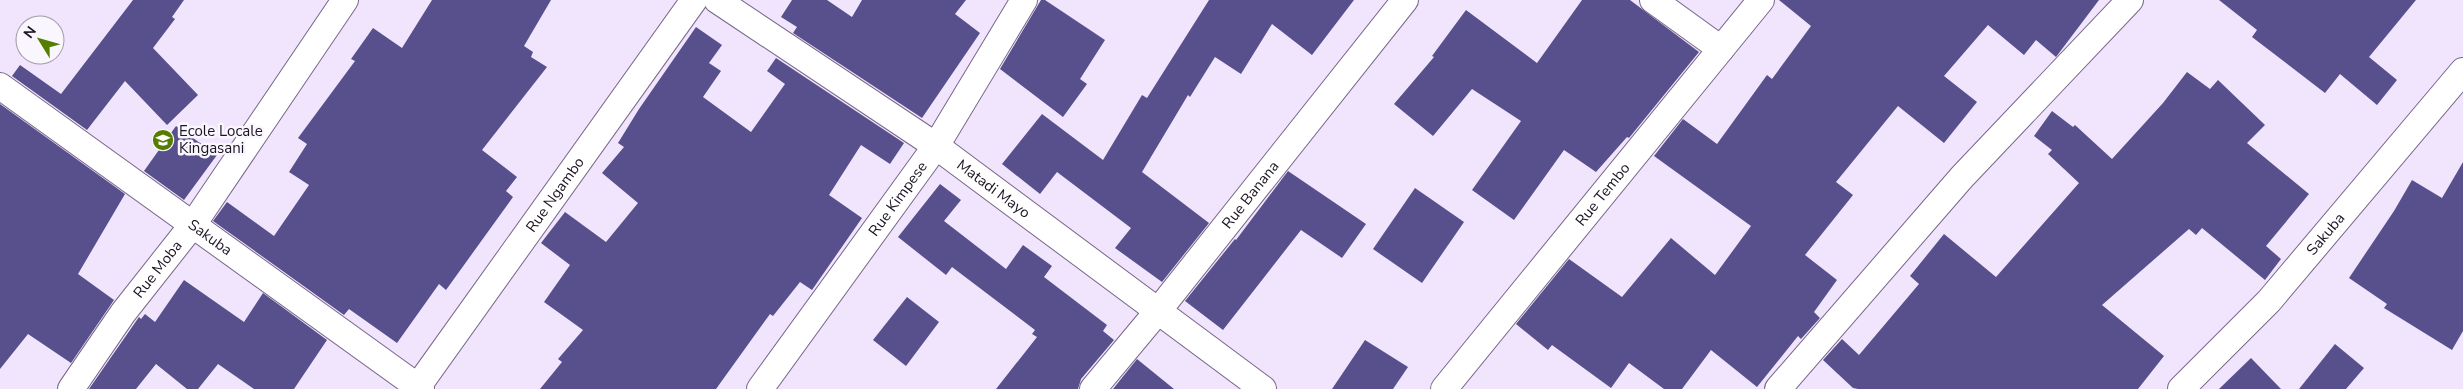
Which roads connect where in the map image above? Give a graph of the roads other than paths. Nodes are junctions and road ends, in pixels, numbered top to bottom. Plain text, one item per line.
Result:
1 (344, 0) edge
2 (694, 0) edge
3 (717, 0) edge
4 (1024, 0) edge
5 (1405, 0) edge
6 (1653, 0) edge
7 (1761, 0) edge
8 (2130, 0) edge
9 (1721, 49) junction
10 (2463, 71) edge
11 (0, 86) edge
12 (936, 146) junction
13 (194, 224) junction
14 (1158, 311) junction
15 (418, 388) edge
16 (71, 389) edge
17 (760, 389) edge
18 (1094, 389) edge
19 (1263, 389) edge
20 (1444, 389) edge
21 (1778, 389) edge
22 (2181, 389) edge

1 - 13 street, Rue Moba
2 - 15 street, Rue Ngambo
3 - 12 street, Matadi Mayo
4 - 12 street, Rue Kimpese
5 - 14 street, Rue Banana
6 - 9 street
7 - 9 street, Rue Tembo
8 - 21 street
9 - 20 street, Rue Tembo
10 - 22 street, Sakuba
11 - 13 street, Sakuba
12 - 14 street, Matadi Mayo
12 - 17 street, Rue Kimpese
13 - 15 street, Sakuba
13 - 16 street, Rue Moba
14 - 18 street, Rue Banana
14 - 19 street, Matadi Mayo

